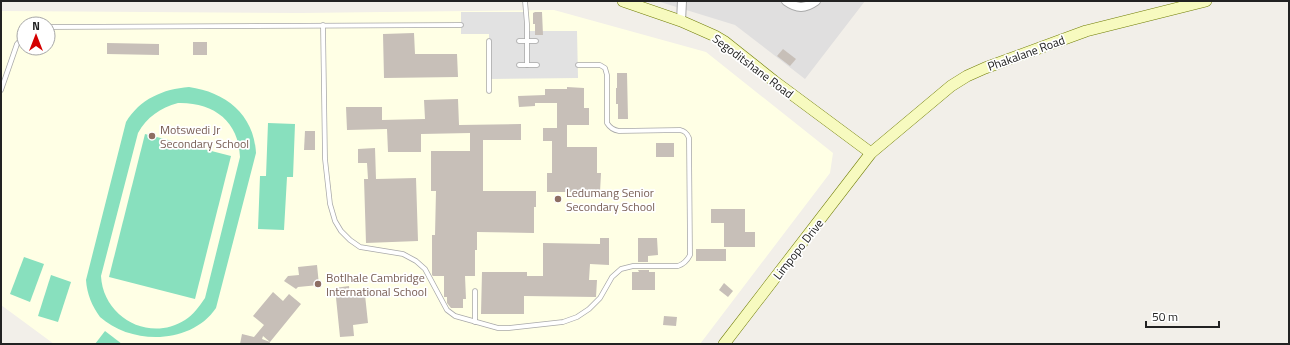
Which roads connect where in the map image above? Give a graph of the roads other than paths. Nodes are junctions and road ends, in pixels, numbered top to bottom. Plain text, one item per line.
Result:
1 (525, 1) edge
2 (623, 1) edge
3 (682, 1) edge
4 (786, 1) edge
5 (816, 1) edge
6 (1206, 1) edge
7 (681, 21) junction
8 (461, 24) dead end
9 (323, 25) junction
10 (56, 27) edge
11 (489, 41) dead end
12 (519, 41) dead end
13 (527, 41) junction
14 (536, 41) dead end
15 (16, 47) edge
16 (519, 65) dead end
17 (527, 65) junction
18 (537, 65) dead end
19 (578, 65) dead end
20 (1, 90) edge
21 (490, 91) dead end
22 (871, 153) junction
23 (475, 291) dead end
24 (474, 322) junction
25 (724, 344) edge

1 - 13 lane
2 - 7 street, Segoditshane Road
3 - 7 street
4 - 5 street
6 - 22 street, Phakalane Road
7 - 22 street, Segoditshane Road
8 - 9 lane
9 - 10 lane
9 - 24 lane
11 - 21 lane
12 - 13 lane
13 - 14 lane
13 - 17 lane
15 - 20 lane
16 - 17 lane
17 - 18 lane
19 - 24 lane
22 - 25 street, Limpopo Drive
23 - 24 lane

